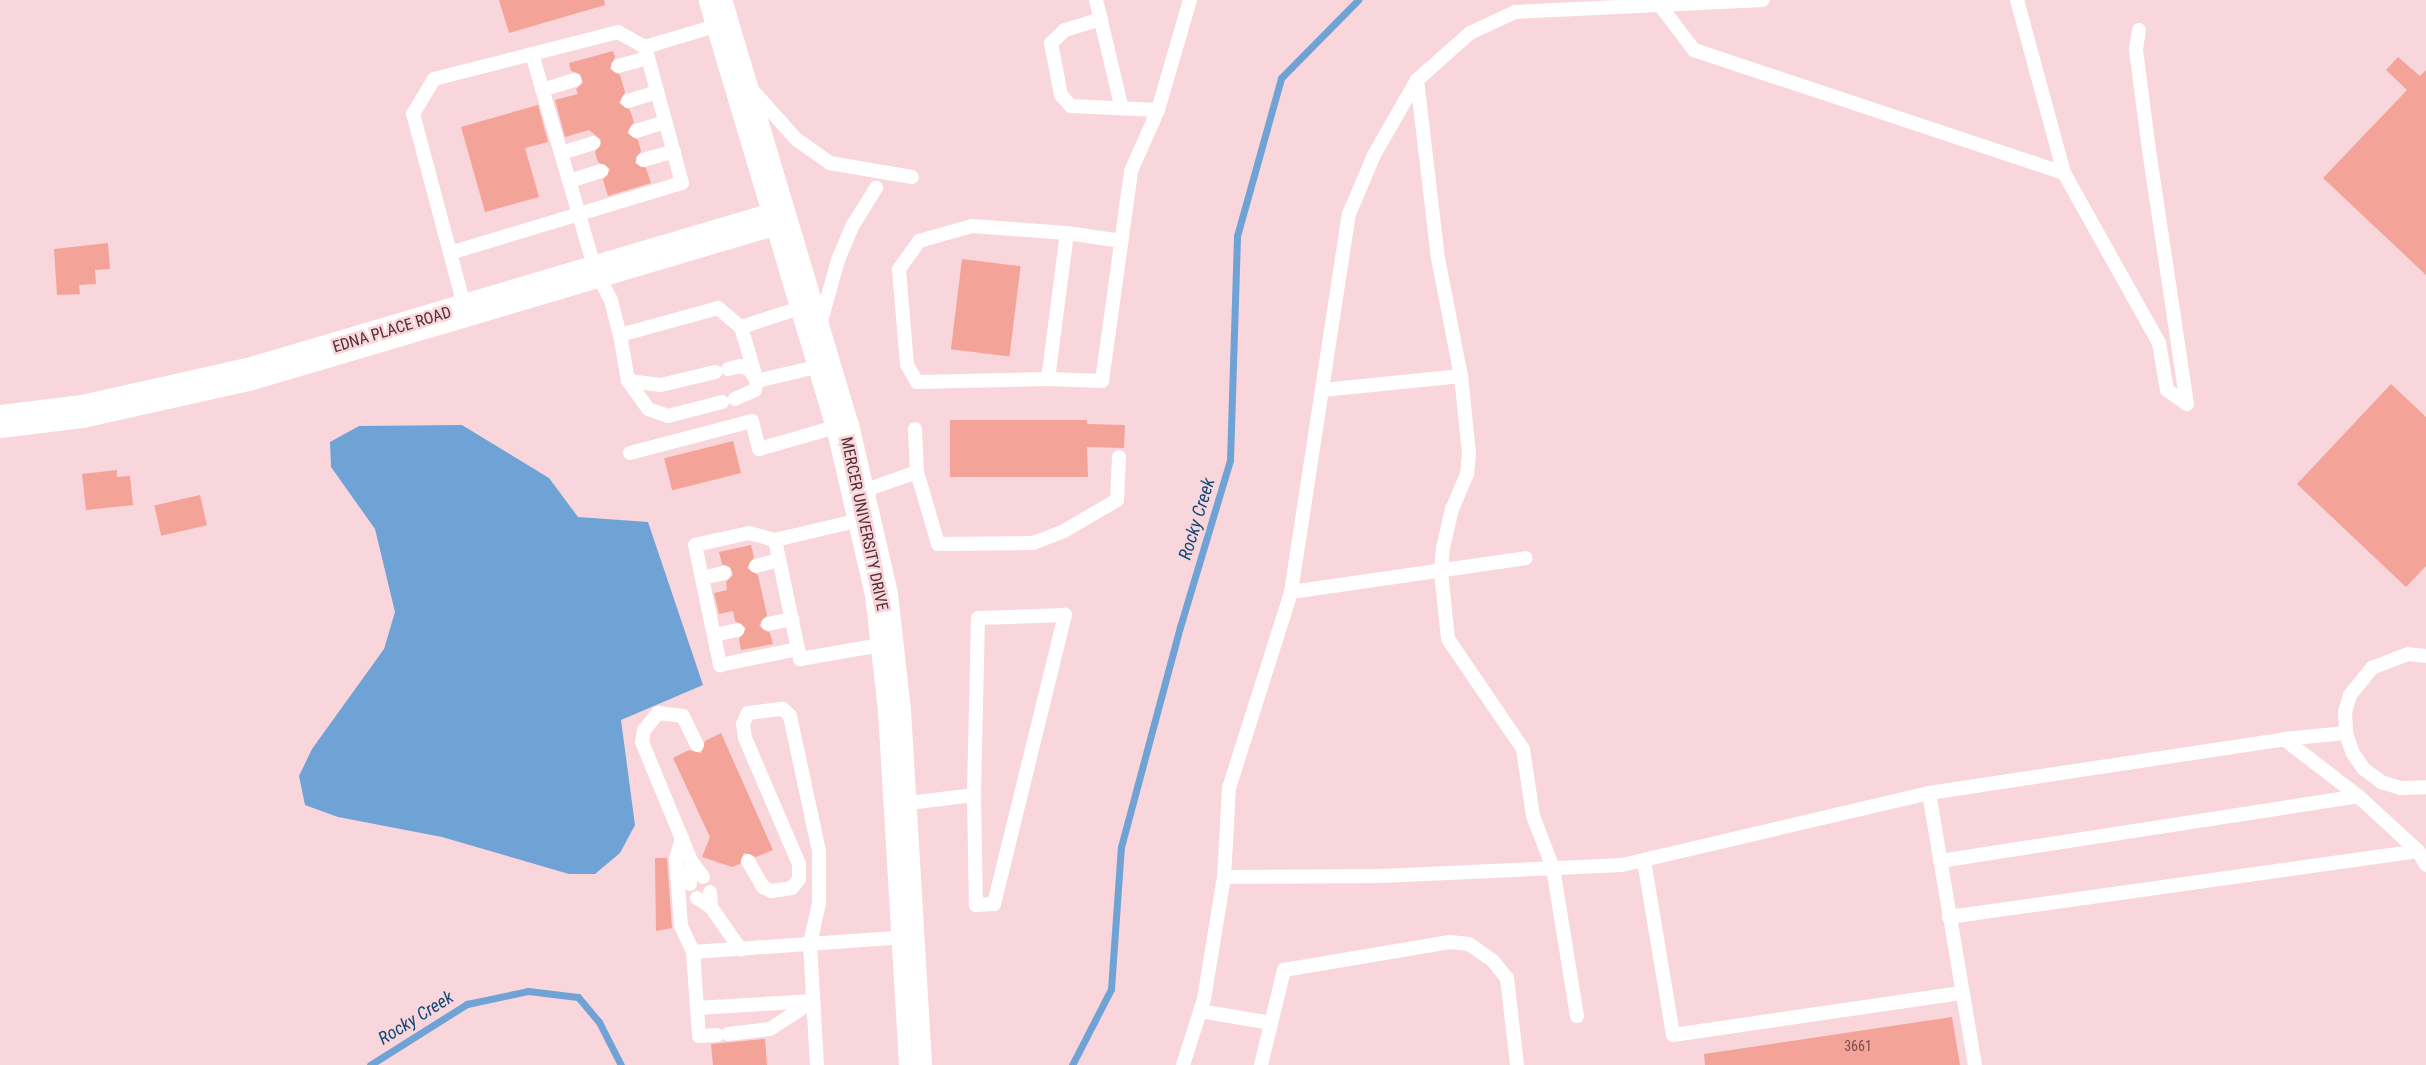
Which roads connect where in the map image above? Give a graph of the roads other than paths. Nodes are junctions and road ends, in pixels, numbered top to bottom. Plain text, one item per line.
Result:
1 (1096, 0) edge
2 (1190, 0) edge
3 (1763, 0) edge
4 (2017, 0) edge
5 (1659, 4) junction
6 (718, 12) edge
7 (1101, 19) junction
8 (2139, 30) dead end
9 (647, 52) junction
10 (532, 54) junction
11 (618, 66) dead end
12 (735, 68) junction
13 (574, 80) dead end
14 (1417, 80) junction
15 (542, 90) junction
16 (657, 92) junction
17 (628, 101) dead end
18 (1121, 105) junction
19 (1158, 110) junction
20 (666, 123) junction
21 (636, 131) dead end
22 (593, 143) dead end
23 (674, 151) junction
24 (561, 153) junction
25 (644, 160) dead end
26 (601, 171) dead end
27 (2064, 173) junction
28 (912, 177) dead end
29 (569, 181) junction
30 (876, 188) dead end
31 (578, 214) junction
32 (779, 217) junction
33 (1067, 233) junction
34 (1121, 241) junction
35 (450, 253) junction
36 (595, 270) junction
37 (806, 306) junction
38 (465, 309) junction
39 (741, 327) junction
40 (620, 335) junction
41 (821, 354) junction
42 (1461, 376) junction
43 (1048, 379) junction
44 (628, 381) junction
45 (757, 381) junction
46 (1323, 390) junction
47 (0, 421) edge
48 (842, 425) junction
49 (915, 429) dead end
50 (630, 453) dead end
51 (1119, 457) dead end
52 (917, 472) junction
53 (863, 506) junction
54 (775, 540) junction
55 (1526, 558) dead end
56 (779, 560) junction
57 (756, 566) dead end
58 (1441, 572) junction
59 (724, 573) dead end
60 (702, 578) junction
61 (1291, 592) junction
62 (792, 619) junction
63 (768, 624) dead end
64 (737, 630) dead end
65 (714, 635) junction
66 (888, 644) junction
67 (798, 649) junction
68 (2426, 656) edge
69 (2346, 733) junction
70 (2284, 739) junction
71 (697, 745) dead end
72 (2426, 787) edge
73 (2401, 788) junction
74 (1929, 793) junction
75 (2426, 794) edge
76 (974, 795) junction
77 (2358, 796) junction
78 (900, 804) junction
79 (682, 838) junction
80 (2418, 851) junction
81 (691, 861) junction
82 (748, 861) dead end
83 (1644, 861) junction
84 (1940, 861) junction
85 (2426, 865) edge
86 (1553, 868) junction
87 (703, 877) dead end
88 (1224, 877) junction
89 (690, 884) dead end
90 (704, 895) dead end
91 (1949, 917) junction
92 (909, 936) junction
93 (810, 944) junction
94 (741, 950) junction
95 (693, 952) junction
96 (1961, 993) junction
97 (813, 1001) junction
98 (697, 1008) junction
99 (1200, 1011) junction
100 (1577, 1016) dead end
101 (1271, 1023) junction
102 (817, 1065) edge
103 (915, 1065) edge
104 (1183, 1065) edge
105 (1261, 1065) edge
106 (1517, 1065) edge
107 (1975, 1065) edge

1 - 7 lane
2 - 19 lane
3 - 5 lane
4 - 27 lane
5 - 14 lane
5 - 27 lane
6 - 9 lane
6 - 12 main road, MERCER UNIVERSITY DRIVE
7 - 18 lane
7 - 18 lane
8 - 27 lane
9 - 10 lane
9 - 11 lane
9 - 16 lane
10 - 15 lane
10 - 35 lane
12 - 28 lane
12 - 32 main road, MERCER UNIVERSITY DRIVE
13 - 15 lane
14 - 42 lane
14 - 46 lane
15 - 24 lane
16 - 17 lane
16 - 20 lane
18 - 19 lane
19 - 34 lane
20 - 21 lane
20 - 23 lane
22 - 24 lane
23 - 25 lane
23 - 31 lane
24 - 29 lane
26 - 29 lane
29 - 31 lane
30 - 41 lane
31 - 35 lane
31 - 36 lane
32 - 36 main road, EDNA PLACE ROAD
32 - 37 main road, MERCER UNIVERSITY DRIVE
33 - 34 lane
33 - 43 lane
33 - 43 lane
34 - 43 lane
35 - 38 lane
36 - 38 main road, EDNA PLACE ROAD
36 - 40 lane
37 - 39 lane
37 - 41 main road, MERCER UNIVERSITY DRIVE
38 - 47 main road, EDNA PLACE ROAD
39 - 40 lane
39 - 45 lane
40 - 44 lane
41 - 45 lane
41 - 48 main road, MERCER UNIVERSITY DRIVE
42 - 46 lane
42 - 58 lane
44 - 45 lane
44 - 45 lane
46 - 61 lane
48 - 50 lane
48 - 53 main road, MERCER UNIVERSITY DRIVE
49 - 52 lane
51 - 52 lane
52 - 53 lane
53 - 54 lane
53 - 66 main road, MERCER UNIVERSITY DRIVE
54 - 56 lane
54 - 60 lane
55 - 58 lane
56 - 57 lane
56 - 62 lane
58 - 61 lane
58 - 86 lane
59 - 60 lane
60 - 65 lane
61 - 88 lane
62 - 63 lane
62 - 67 lane
64 - 65 lane
65 - 67 lane
66 - 67 lane
66 - 78 main road, MERCER UNIVERSITY DRIVE
68 - 69 lane
69 - 70 lane
69 - 73 lane
70 - 74 lane
70 - 77 lane
71 - 79 lane
72 - 73 lane
73 - 75 lane
74 - 83 lane
74 - 84 lane
76 - 76 lane
76 - 78 lane
77 - 80 lane
77 - 84 lane
78 - 92 main road, MERCER UNIVERSITY DRIVE
79 - 81 lane
79 - 95 lane
80 - 85 lane
80 - 91 lane
81 - 87 lane
81 - 89 lane
82 - 93 lane
83 - 86 lane
83 - 96 lane
84 - 91 lane
86 - 88 lane
86 - 100 lane
88 - 99 lane
90 - 94 lane
91 - 96 lane
92 - 93 lane
92 - 103 main road, MERCER UNIVERSITY DRIVE
93 - 94 lane
93 - 97 lane
94 - 95 lane
95 - 98 lane
96 - 107 lane
97 - 98 lane
97 - 98 lane
97 - 102 lane
99 - 101 lane
99 - 104 lane
101 - 105 lane
101 - 106 lane

